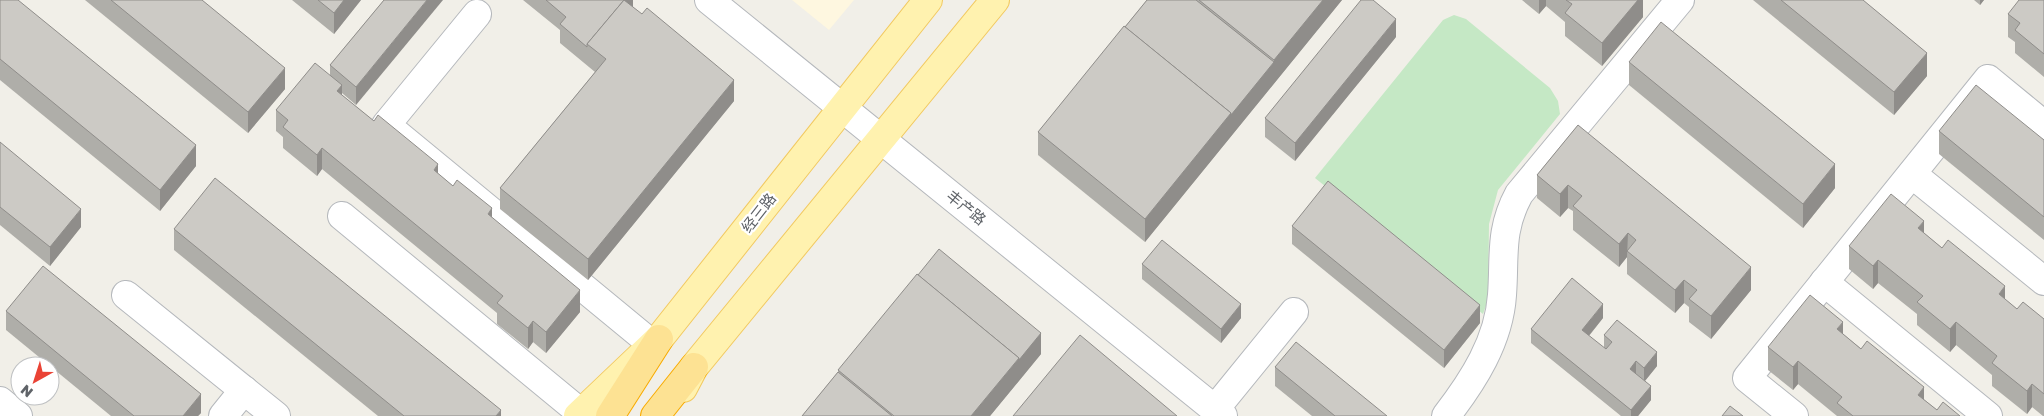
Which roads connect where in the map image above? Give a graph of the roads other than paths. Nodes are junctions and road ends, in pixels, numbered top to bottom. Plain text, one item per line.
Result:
1 (709, 0) edge
2 (928, 0) edge
3 (995, 0) edge
4 (1680, 0) edge
5 (477, 14) dead end
6 (842, 108) junction
7 (2044, 125) edge
8 (881, 139) junction
9 (1912, 174) junction
10 (342, 216) dead end
11 (2044, 281) edge
12 (1824, 282) junction
13 (126, 295) dead end
14 (1294, 312) dead end
15 (656, 342) junction
16 (694, 367) junction
17 (244, 390) junction
18 (0, 401) edge
19 (1219, 413) edge
20 (579, 414) edge
21 (18, 416) edge
22 (223, 416) edge
23 (276, 416) edge
24 (610, 416) edge
25 (655, 416) edge
26 (669, 416) edge
27 (1446, 416) edge
28 (1794, 416) edge
29 (1988, 416) edge

1 - 6 street, 丰产路
2 - 6 main road, 经三路
3 - 8 main road
4 - 27 street
5 - 15 street
6 - 8 street, 丰产路
6 - 15 main road, 经三路
7 - 9 street
8 - 16 main road
8 - 19 street, 丰产路
9 - 11 street
9 - 12 street
10 - 20 street
12 - 28 street
12 - 29 street
13 - 17 street
14 - 19 street
15 - 20 main road, 经三路
15 - 24 highway
16 - 25 highway
16 - 26 main road
17 - 22 street
17 - 23 street
18 - 21 street

